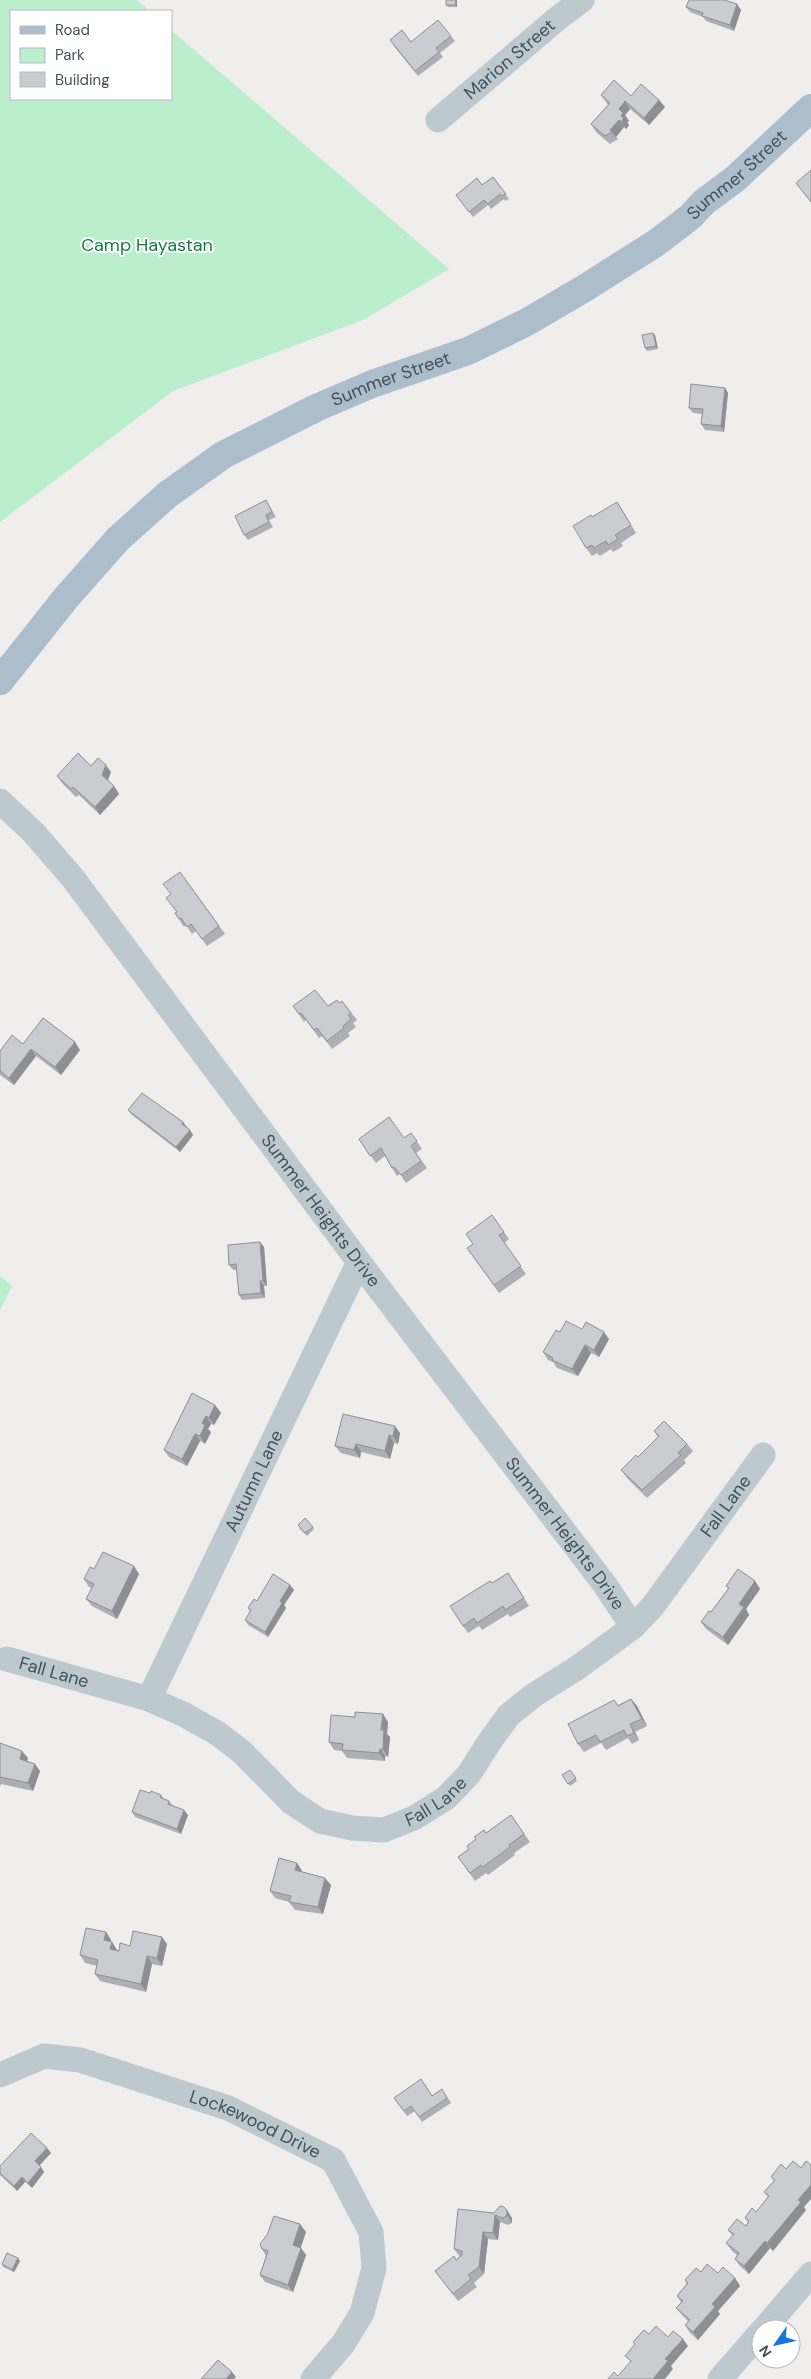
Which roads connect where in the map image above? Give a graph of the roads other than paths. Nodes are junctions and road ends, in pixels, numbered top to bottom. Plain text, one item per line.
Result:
1 (582, 0) edge
2 (811, 108) edge
3 (438, 120) dead end
4 (0, 681) edge
5 (0, 802) edge
6 (359, 1262) junction
7 (763, 1455) dead end
8 (632, 1627) junction
9 (7, 1659) dead end
10 (149, 1699) junction
11 (0, 2075) edge
12 (811, 2274) edge
13 (773, 2319) edge
14 (751, 2343) edge
15 (314, 2379) edge
16 (720, 2379) edge

1 - 3 street, Marion Street
2 - 4 main road, Summer Street
5 - 6 street, Summer Heights Drive
6 - 8 street, Summer Heights Drive
6 - 10 street, Autumn Lane
7 - 8 street, Fall Lane
8 - 10 street, Fall Lane
9 - 10 street, Fall Lane
11 - 15 street, Lockewood Drive
12 - 13 street
14 - 16 street

